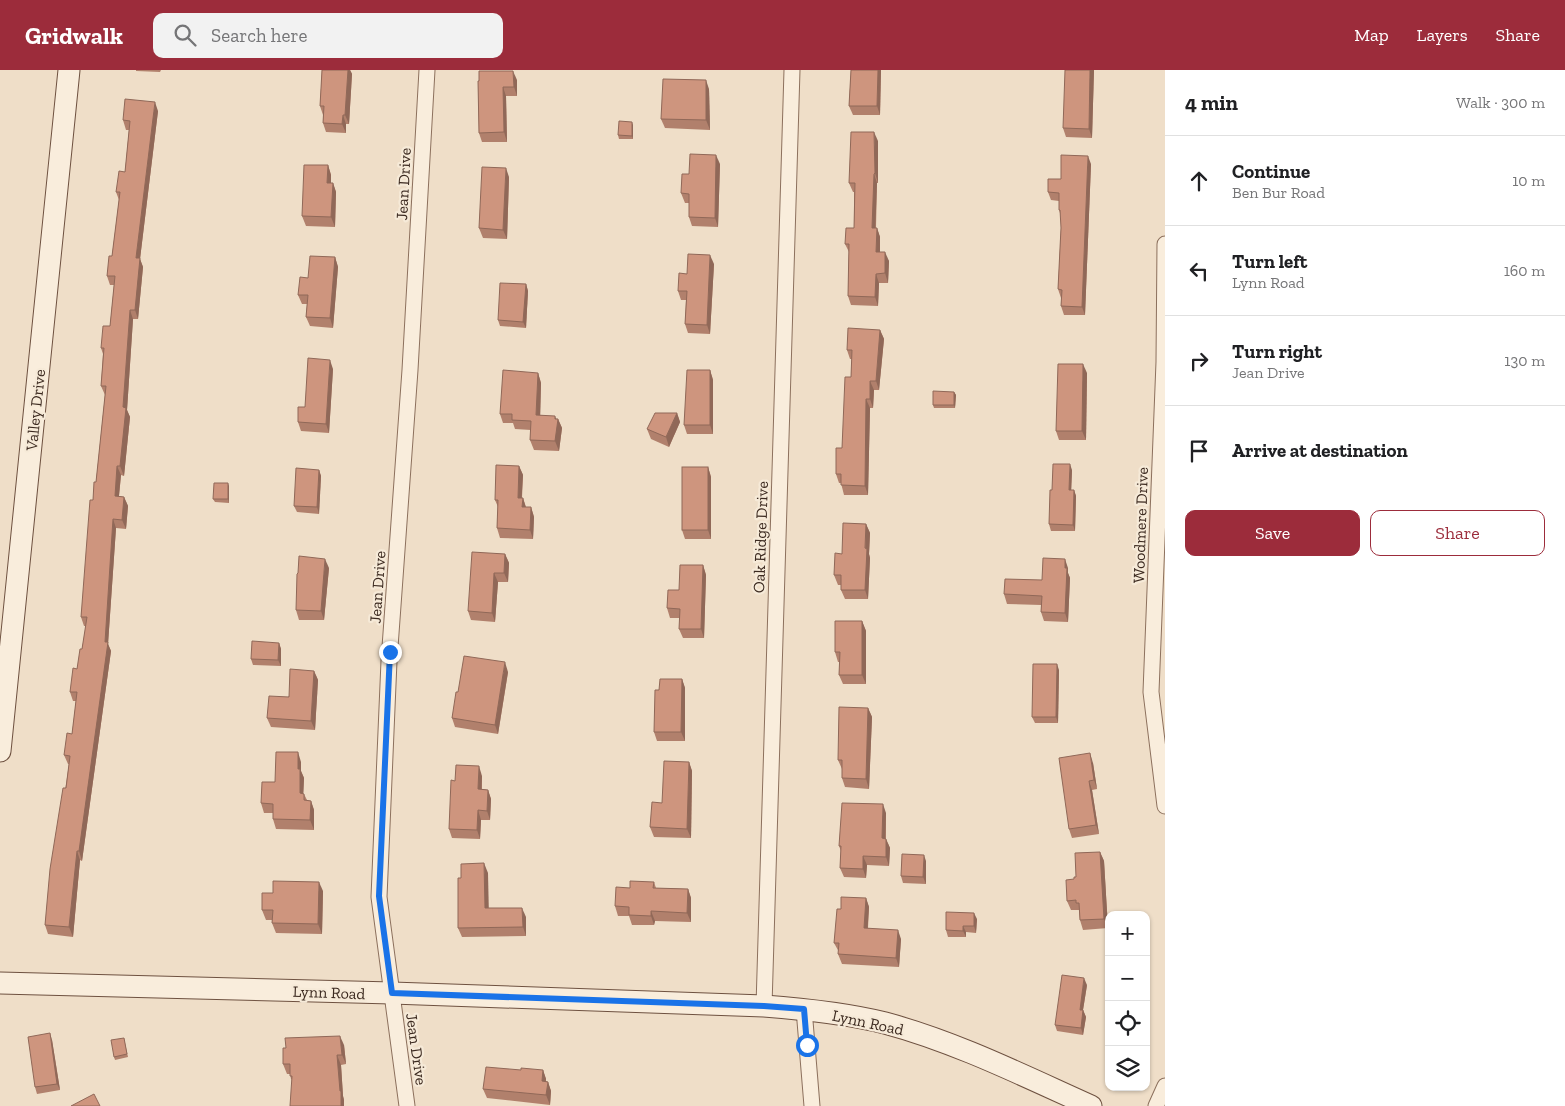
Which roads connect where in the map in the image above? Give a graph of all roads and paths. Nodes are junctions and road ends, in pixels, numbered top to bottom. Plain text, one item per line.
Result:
1 (69, 70) edge
2 (427, 70) edge
3 (792, 70) edge
4 (1165, 244) edge
5 (1164, 362) edge
6 (0, 751) edge
7 (1165, 806) edge
8 (0, 983) edge
9 (392, 993) junction
10 (764, 1006) junction
11 (804, 1009) junction
12 (1165, 1086) edge
13 (407, 1106) edge
14 (812, 1106) edge
15 (1091, 1106) edge
16 (1156, 1106) edge

1 - 6 main road, Valley Drive
2 - 9 street, Jean Drive
3 - 10 street, Oak Ridge Drive
4 - 5 street, Woodmere Drive
5 - 7 street, Woodmere Drive
8 - 9 main road, Lynn Road
9 - 10 main road, Lynn Road
9 - 13 street, Jean Drive
10 - 11 main road, Lynn Road
11 - 14 street
11 - 15 main road, Lynn Road
12 - 16 street

